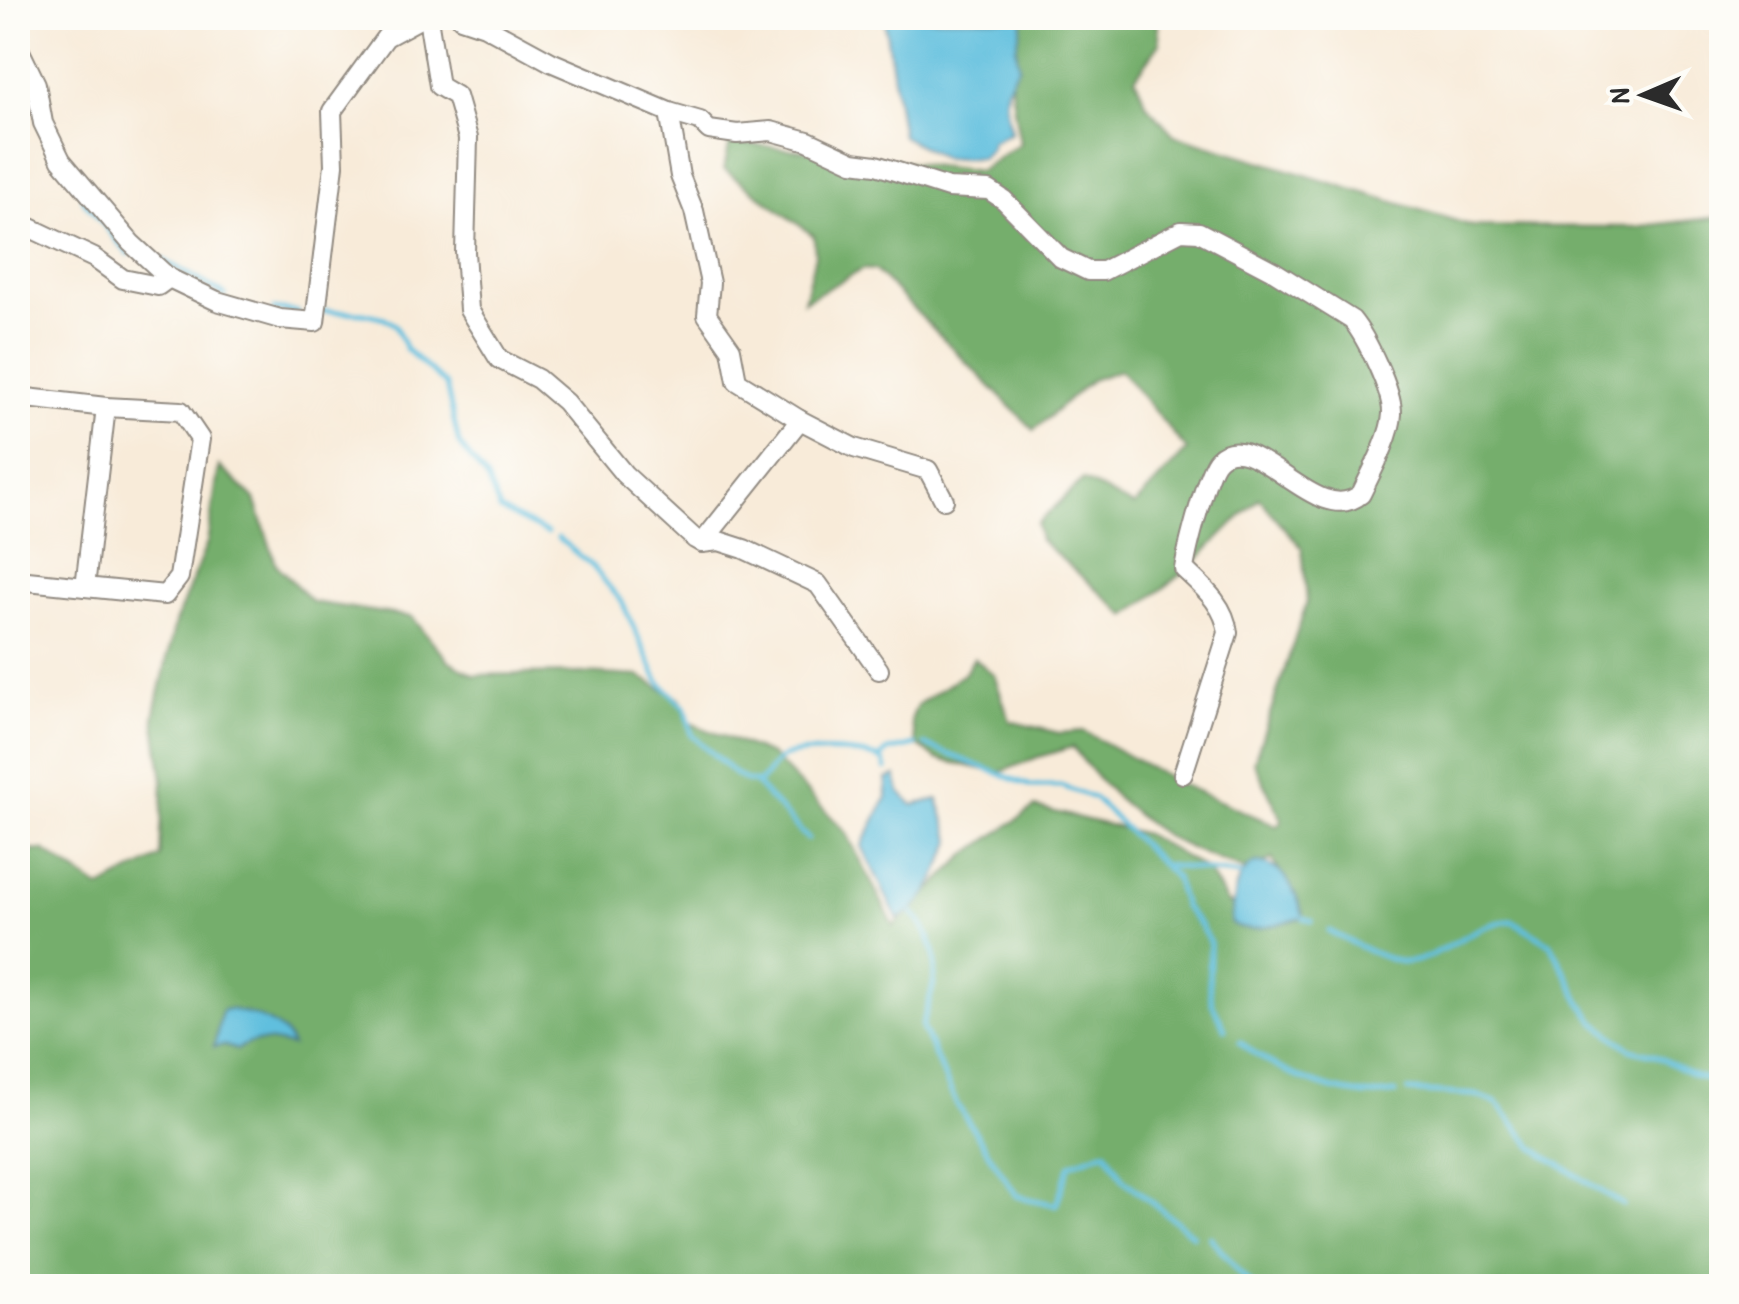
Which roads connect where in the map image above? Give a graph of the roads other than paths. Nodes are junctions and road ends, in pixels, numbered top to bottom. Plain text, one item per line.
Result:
1 (425, 18) edge
2 (460, 18) edge
3 (18, 47) edge
4 (669, 112) junction
5 (18, 222) edge
6 (168, 278) junction
7 (19, 397) edge
8 (106, 407) junction
9 (800, 420) junction
10 (18, 430) edge
11 (944, 500) dead end
12 (702, 542) junction
13 (18, 580) edge
14 (85, 587) junction
15 (880, 670) dead end
16 (1183, 774) dead end

1 - 6 street
1 - 12 street
2 - 4 street
3 - 6 street
4 - 9 street
4 - 16 street
5 - 6 street
7 - 8 street
7 - 10 street
8 - 14 street
8 - 14 street
9 - 11 street
9 - 12 street
12 - 15 street
13 - 14 street

